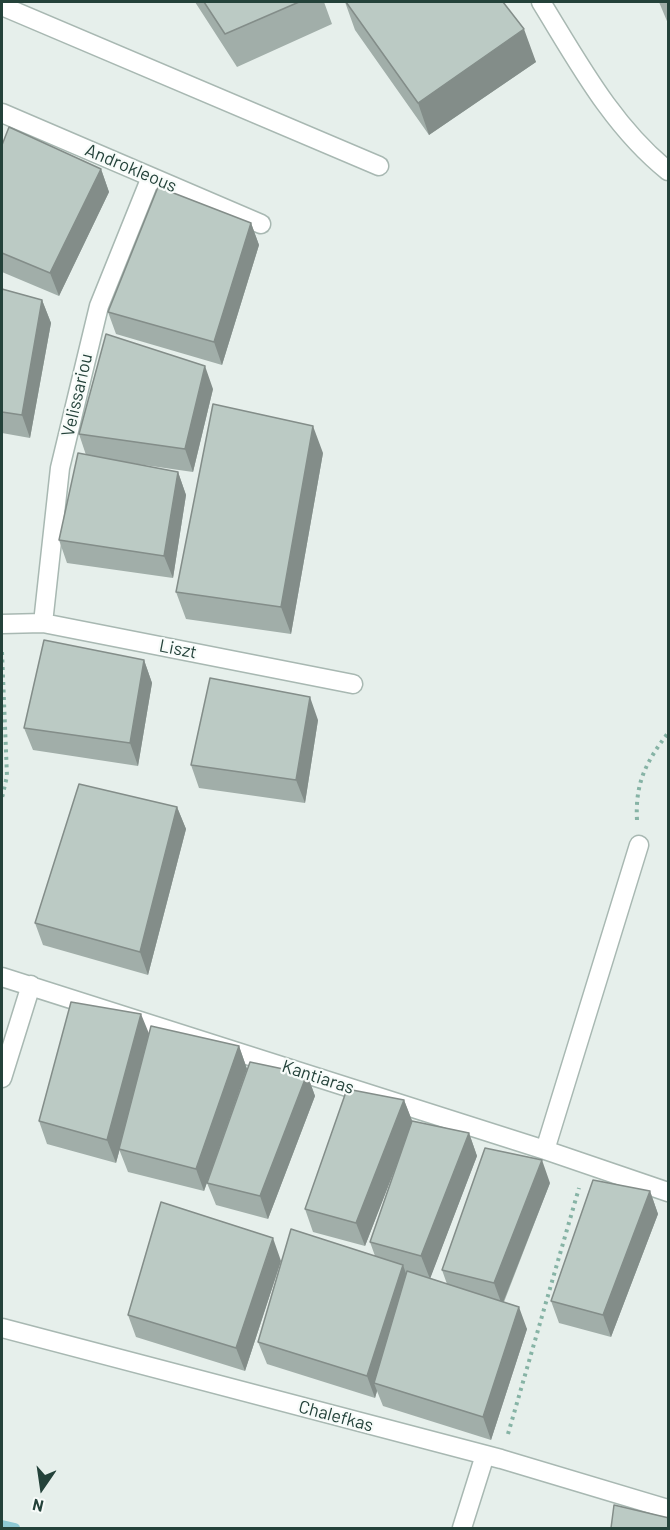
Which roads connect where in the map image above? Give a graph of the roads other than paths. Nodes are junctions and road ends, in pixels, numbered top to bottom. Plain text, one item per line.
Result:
1 (547, 3) edge
2 (2, 6) edge
3 (2, 113) edge
4 (379, 166) dead end
5 (669, 171) edge
6 (152, 177) junction
7 (261, 224) dead end
8 (43, 623) junction
9 (2, 624) edge
10 (353, 684) dead end
11 (639, 845) road end
12 (2, 977) edge
13 (31, 985) junction
14 (2, 1078) edge
15 (545, 1150) junction
16 (669, 1192) edge
17 (2, 1328) edge
18 (493, 1457) junction
19 (669, 1509) edge
20 (462, 1528) edge

1 - 5 street
2 - 4 street
3 - 6 street, Androkleous
6 - 7 street, Androkleous
6 - 8 street, Velissariou
8 - 9 street, Liszt
8 - 10 street, Liszt
11 - 15 street
12 - 13 street, Kantiaras
13 - 14 street
13 - 15 street, Kantiaras
15 - 16 street, Kantiaras
17 - 18 street, Chalefkas
18 - 19 street, Chalefkas
18 - 20 street

